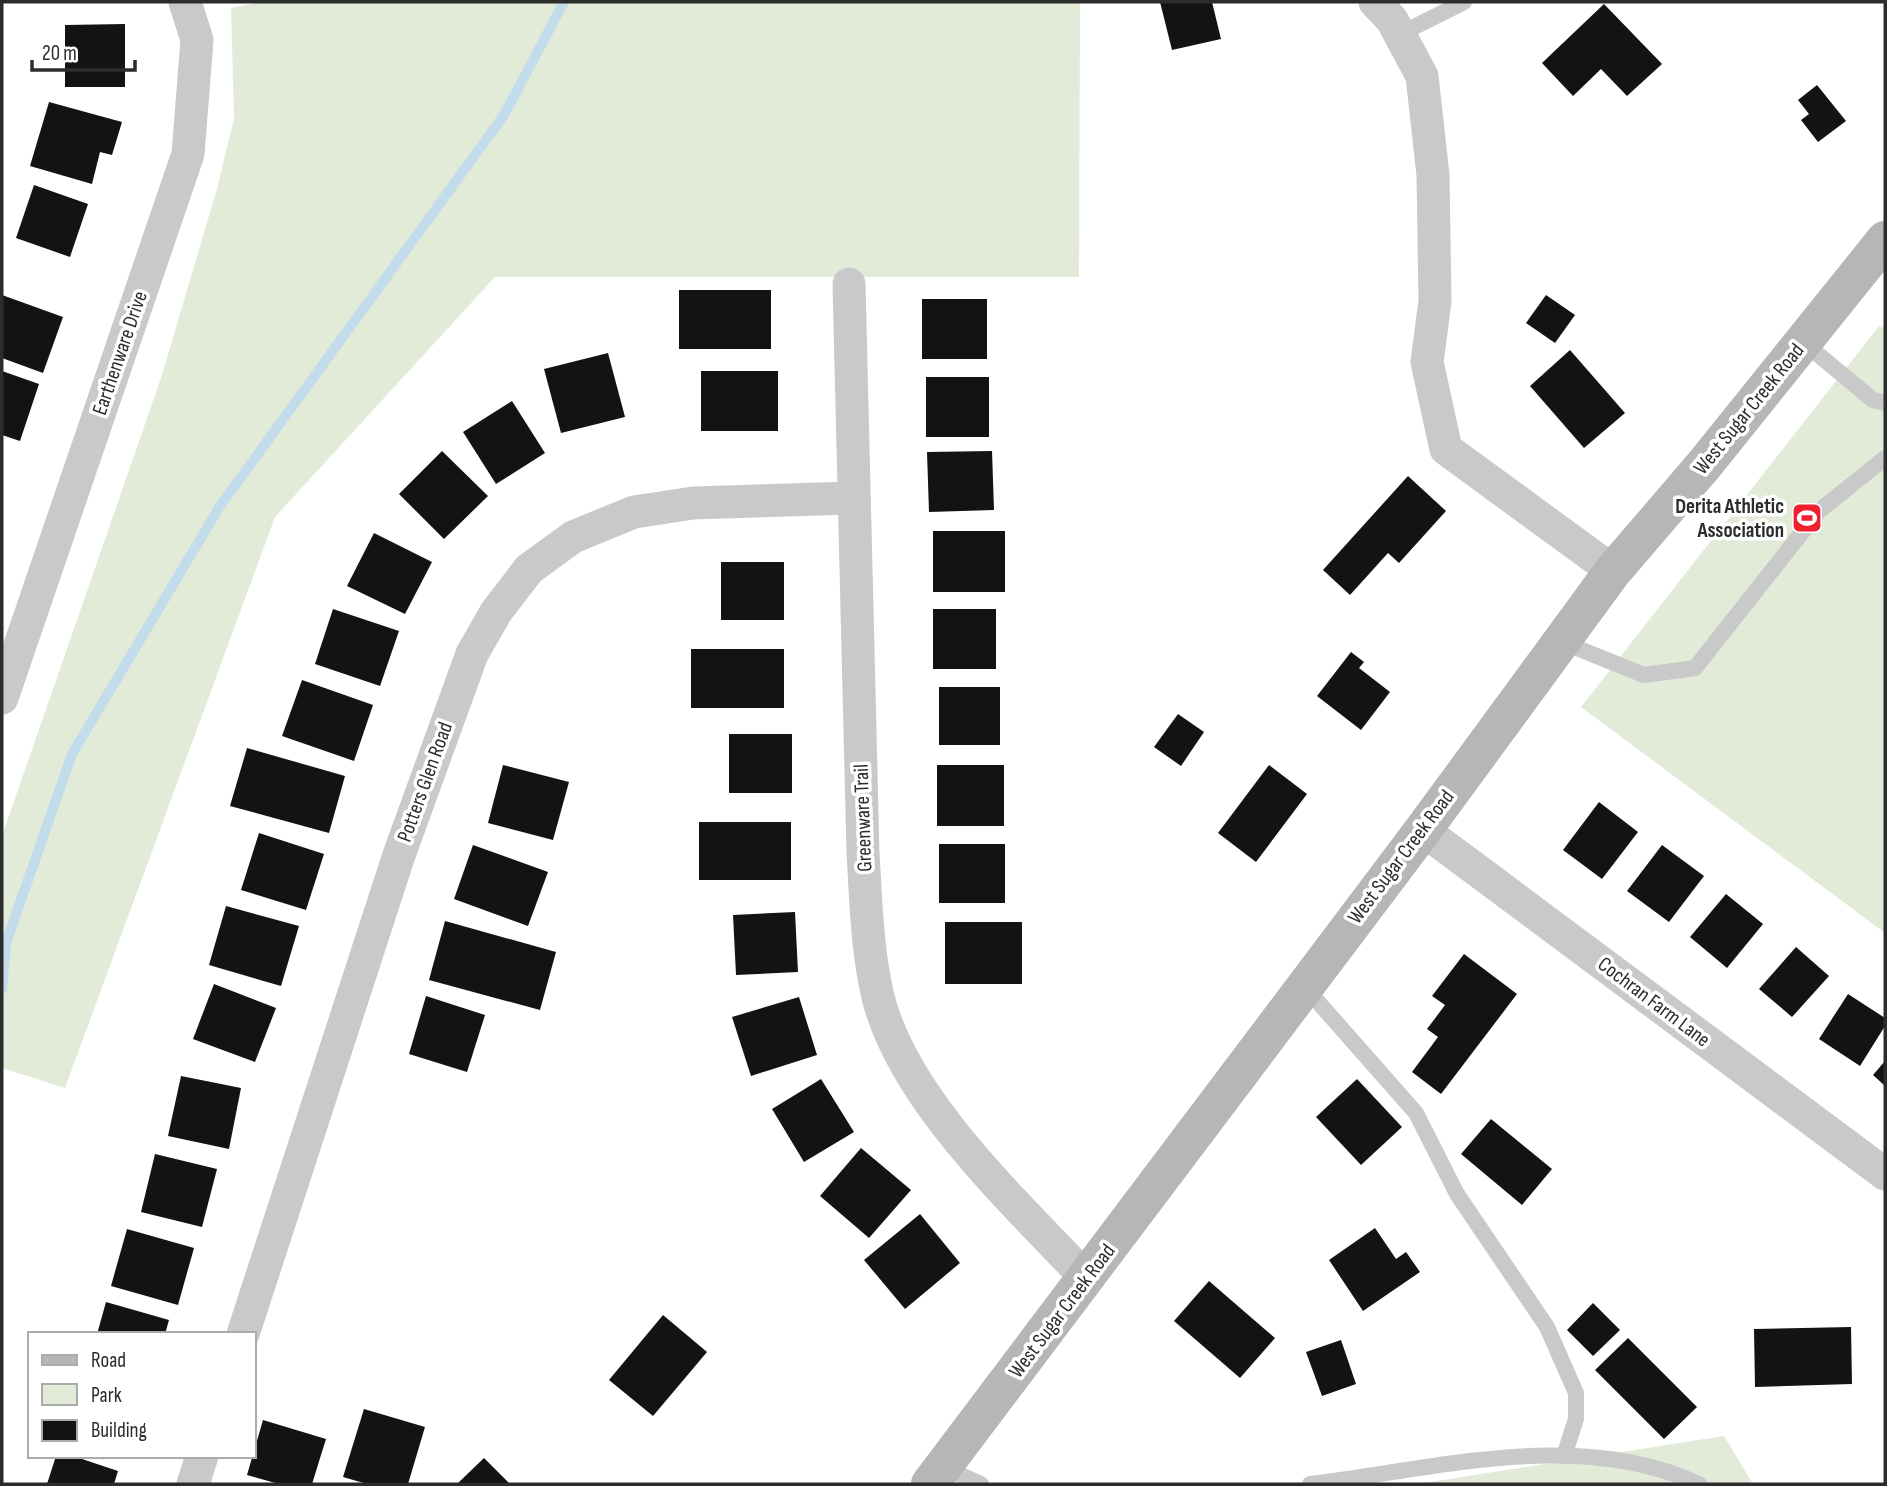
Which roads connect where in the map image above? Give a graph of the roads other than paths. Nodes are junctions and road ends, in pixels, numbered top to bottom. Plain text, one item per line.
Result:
1 (185, 2) edge
2 (1375, 2) edge
3 (1464, 2) edge
4 (1400, 34) junction
5 (1885, 240) edge
6 (849, 284) dead end
7 (1803, 342) junction
8 (1885, 403) edge
9 (1885, 458) edge
10 (855, 498) junction
11 (1613, 571) junction
12 (1562, 641) junction
13 (2, 698) edge
14 (1423, 830) junction
15 (1304, 986) junction
16 (1885, 1174) edge
17 (1087, 1279) junction
18 (244, 1332) edge
19 (1564, 1457) junction
20 (201, 1458) edge
21 (937, 1476) edge
22 (193, 1484) edge
23 (981, 1484) edge
24 (1310, 1484) edge
25 (1699, 1484) edge

1 - 13 street, Earthenware Drive
2 - 4 street
3 - 4 lane
4 - 11 street
5 - 7 main road, West Sugar Creek Road
6 - 10 street, Greenware Trail
7 - 8 lane
7 - 11 main road, West Sugar Creek Road
9 - 12 lane
10 - 17 street, Greenware Trail
10 - 18 street, Potters Glen Road
11 - 12 main road, West Sugar Creek Road
12 - 14 main road, West Sugar Creek Road
14 - 15 main road, West Sugar Creek Road
14 - 16 street, Cochran Farm Lane
15 - 17 main road, West Sugar Creek Road
15 - 19 lane
17 - 21 main road, West Sugar Creek Road
19 - 24 lane
19 - 25 lane
20 - 22 street
21 - 23 lane

